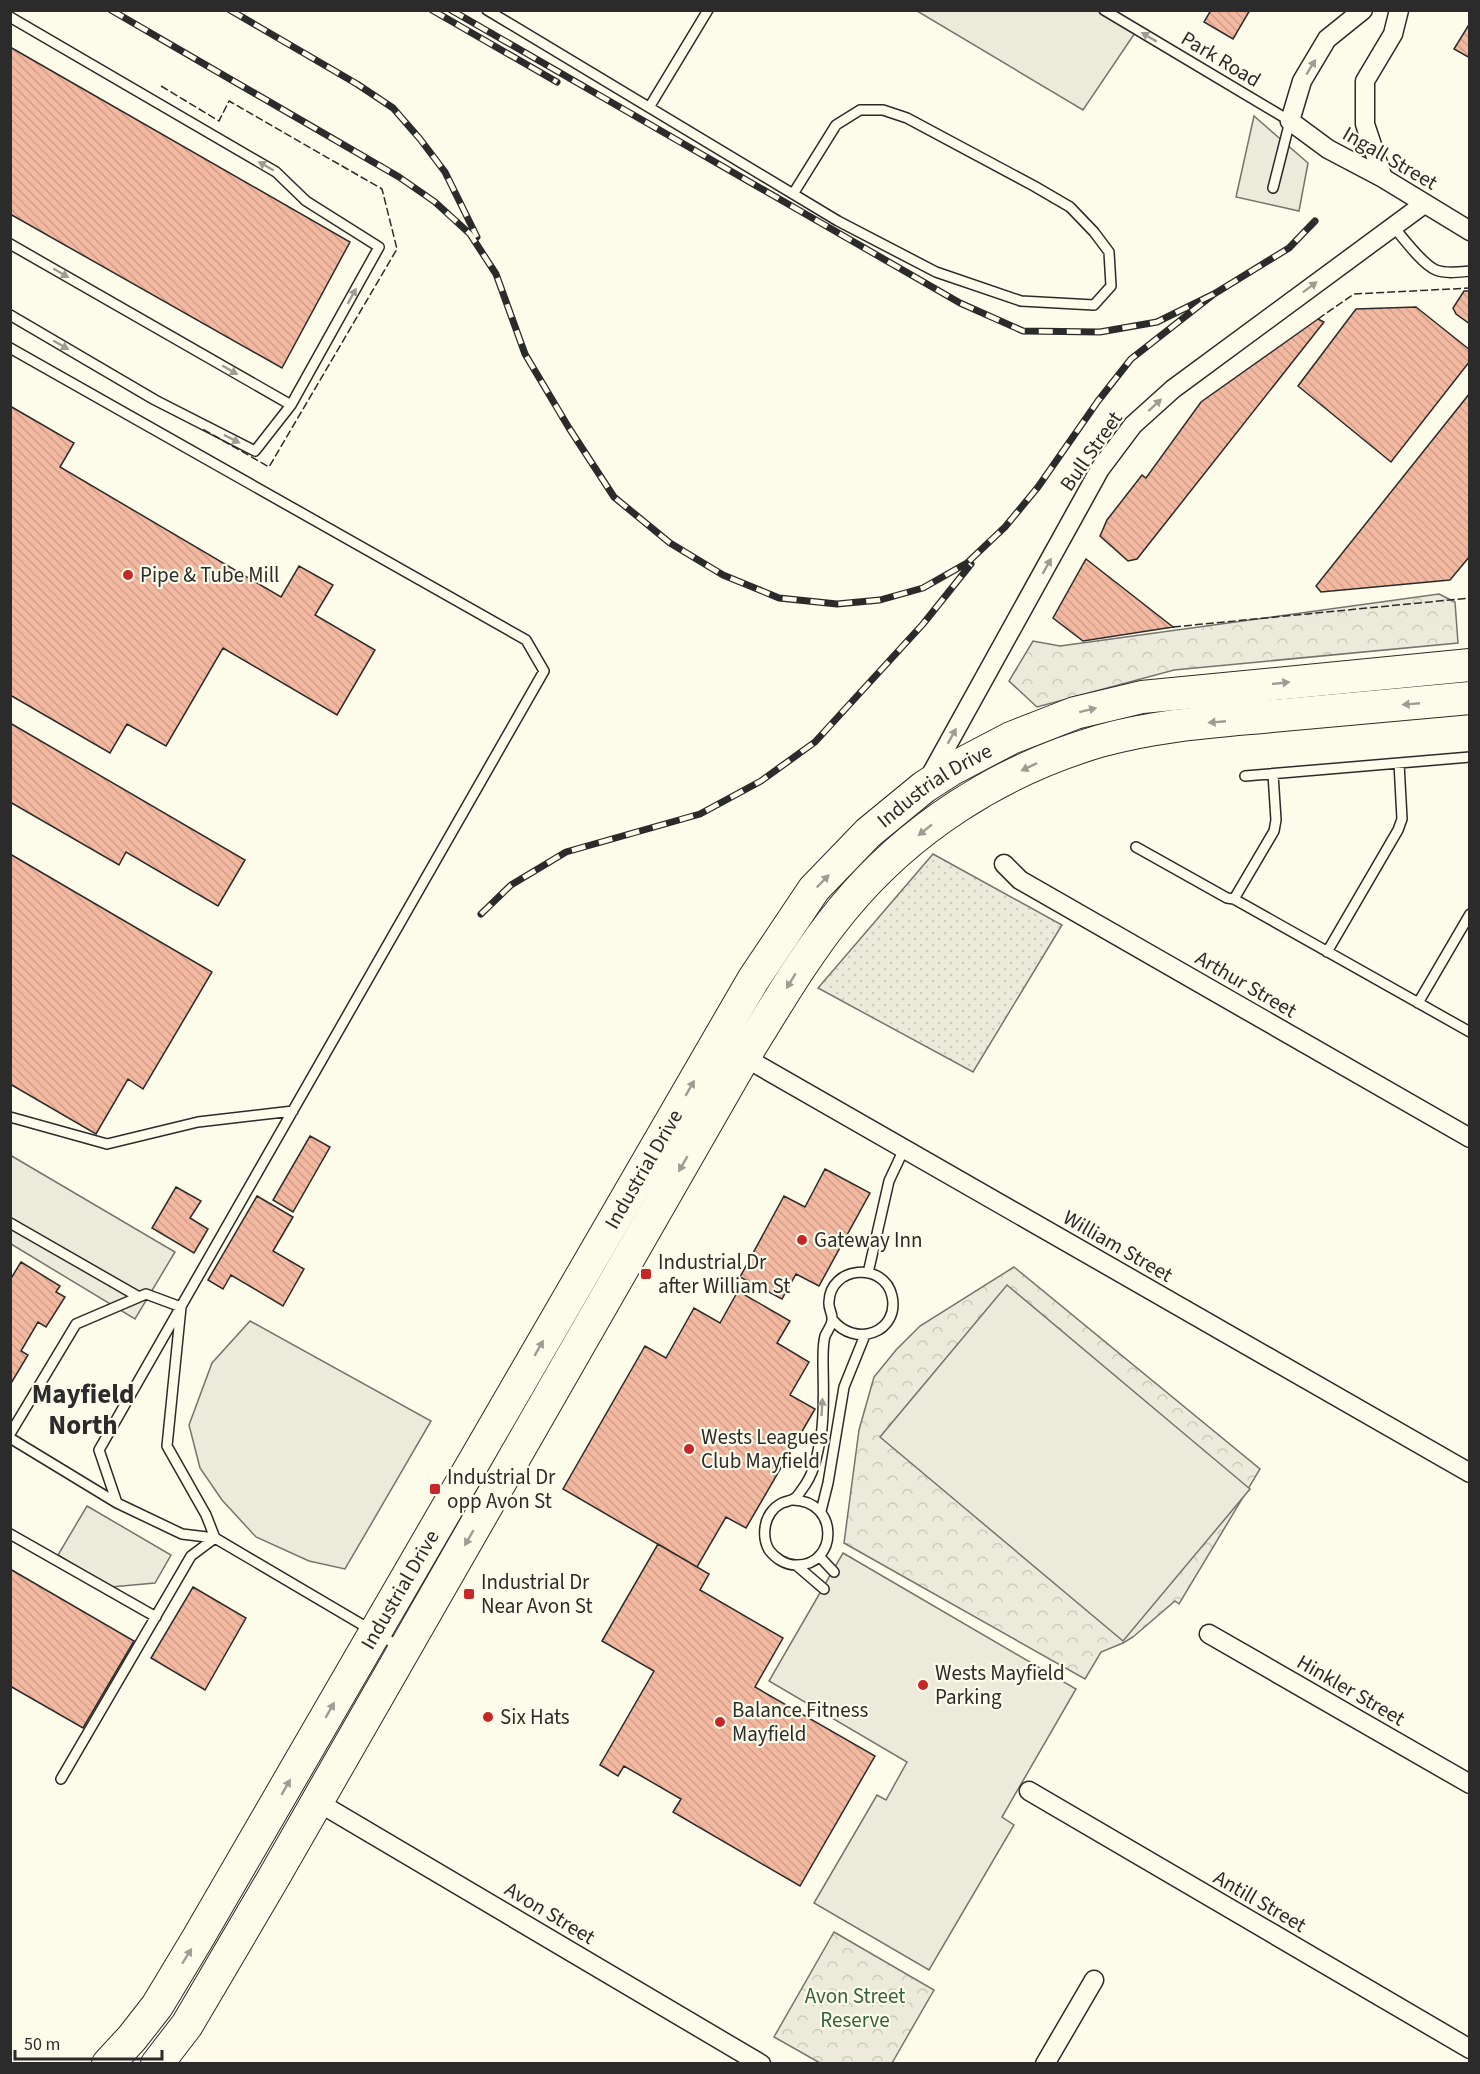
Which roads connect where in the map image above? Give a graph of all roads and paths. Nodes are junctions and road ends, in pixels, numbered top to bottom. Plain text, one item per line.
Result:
1 (487, 10) edge
2 (708, 10) edge
3 (1104, 10) edge
4 (1363, 10) edge
5 (1400, 10) edge
6 (10, 17) edge
7 (650, 106) junction
8 (1290, 121) junction
9 (1383, 178) junction
10 (1273, 188) dead end
11 (793, 194) junction
12 (1424, 204) junction
13 (1393, 226) junction
14 (1470, 231) edge
15 (10, 244) edge
16 (1470, 271) edge
17 (10, 315) edge
18 (10, 348) edge
19 (291, 405) junction
20 (1470, 665) edge
21 (1470, 698) edge
22 (1470, 757) edge
23 (1399, 763) junction
24 (1273, 774) junction
25 (1245, 776) dead end
26 (924, 787) junction
27 (1136, 847) dead end
28 (1004, 864) dead end
29 (1234, 899) junction
30 (1470, 914) edge
31 (794, 919) junction
32 (822, 937) junction
33 (1327, 952) junction
34 (1418, 1003) junction
35 (1470, 1032) edge
36 (744, 1057) junction
37 (293, 1111) junction
38 (10, 1117) edge
39 (1468, 1133) edge
40 (904, 1149) junction
41 (10, 1223) edge
42 (868, 1273) junction
43 (139, 1297) junction
44 (181, 1307) junction
45 (832, 1319) junction
46 (865, 1335) junction
47 (10, 1436) edge
48 (1470, 1473) edge
49 (793, 1500) junction
50 (117, 1503) junction
51 (821, 1511) junction
52 (10, 1534) edge
53 (215, 1538) junction
54 (819, 1556) junction
55 (796, 1565) junction
56 (834, 1572) dead end
57 (824, 1589) dead end
58 (156, 1617) junction
59 (375, 1633) junction
60 (1209, 1634) dead end
61 (405, 1650) junction
62 (61, 1779) dead end
63 (1470, 1784) edge
64 (1029, 1791) dead end
65 (316, 1801) junction
66 (1094, 1980) dead end
67 (1470, 2049) edge
68 (108, 2064) edge
69 (158, 2064) edge
70 (761, 2064) edge
71 (1045, 2064) edge

1 - 7 lane
2 - 7 lane
8 -> 3 lane, Park Road
8 -> 4 street
5 - 9 street
19 -> 6 lane
7 - 11 lane
8 - 9 street, Ingall Street
8 - 10 lane
9 - 12 street, Ingall Street
11 - 11 lane
12 - 13 street, Bull Street
12 - 14 street, Ingall Street
13 - 16 lane
26 -> 13 street, Bull Street
15 -> 19 lane
17 -> 19 lane
18 - 37 lane
26 -> 20 highway, Industrial Drive
21 -> 32 highway, Industrial Drive
22 - 23 lane
23 - 24 lane
23 - 33 lane
24 - 25 lane
24 - 29 lane
31 -> 26 highway, Industrial Drive
27 - 29 lane
28 - 39 street, Arthur Street
29 - 33 lane
30 - 34 lane
31 - 32 street
59 -> 31 highway, Industrial Drive
32 -> 36 highway, Industrial Drive
33 - 34 lane
34 - 35 lane
36 - 40 street, William Street
36 -> 61 highway, Industrial Drive
37 - 38 lane
37 - 44 lane
40 - 42 lane
40 - 48 street, William Street
41 - 43 lane
42 - 45 lane
42 - 46 lane
43 - 44 lane
43 - 47 lane
44 - 50 lane
44 - 53 lane
45 - 46 lane
49 -> 45 lane
46 - 51 lane
47 - 50 lane
49 - 51 lane
49 - 55 lane
50 - 53 lane
51 - 54 lane
52 - 58 lane
53 - 58 lane
53 - 59 lane
54 - 55 lane
54 - 56 lane
55 - 57 lane
58 - 62 lane
59 - 61 lane
68 -> 59 highway, Industrial Drive
60 - 63 street, Hinkler Street
61 - 65 highway, Industrial Drive
64 - 67 street, Antill Street
65 - 69 highway, Industrial Drive
65 - 70 street, Avon Street
66 - 71 street

